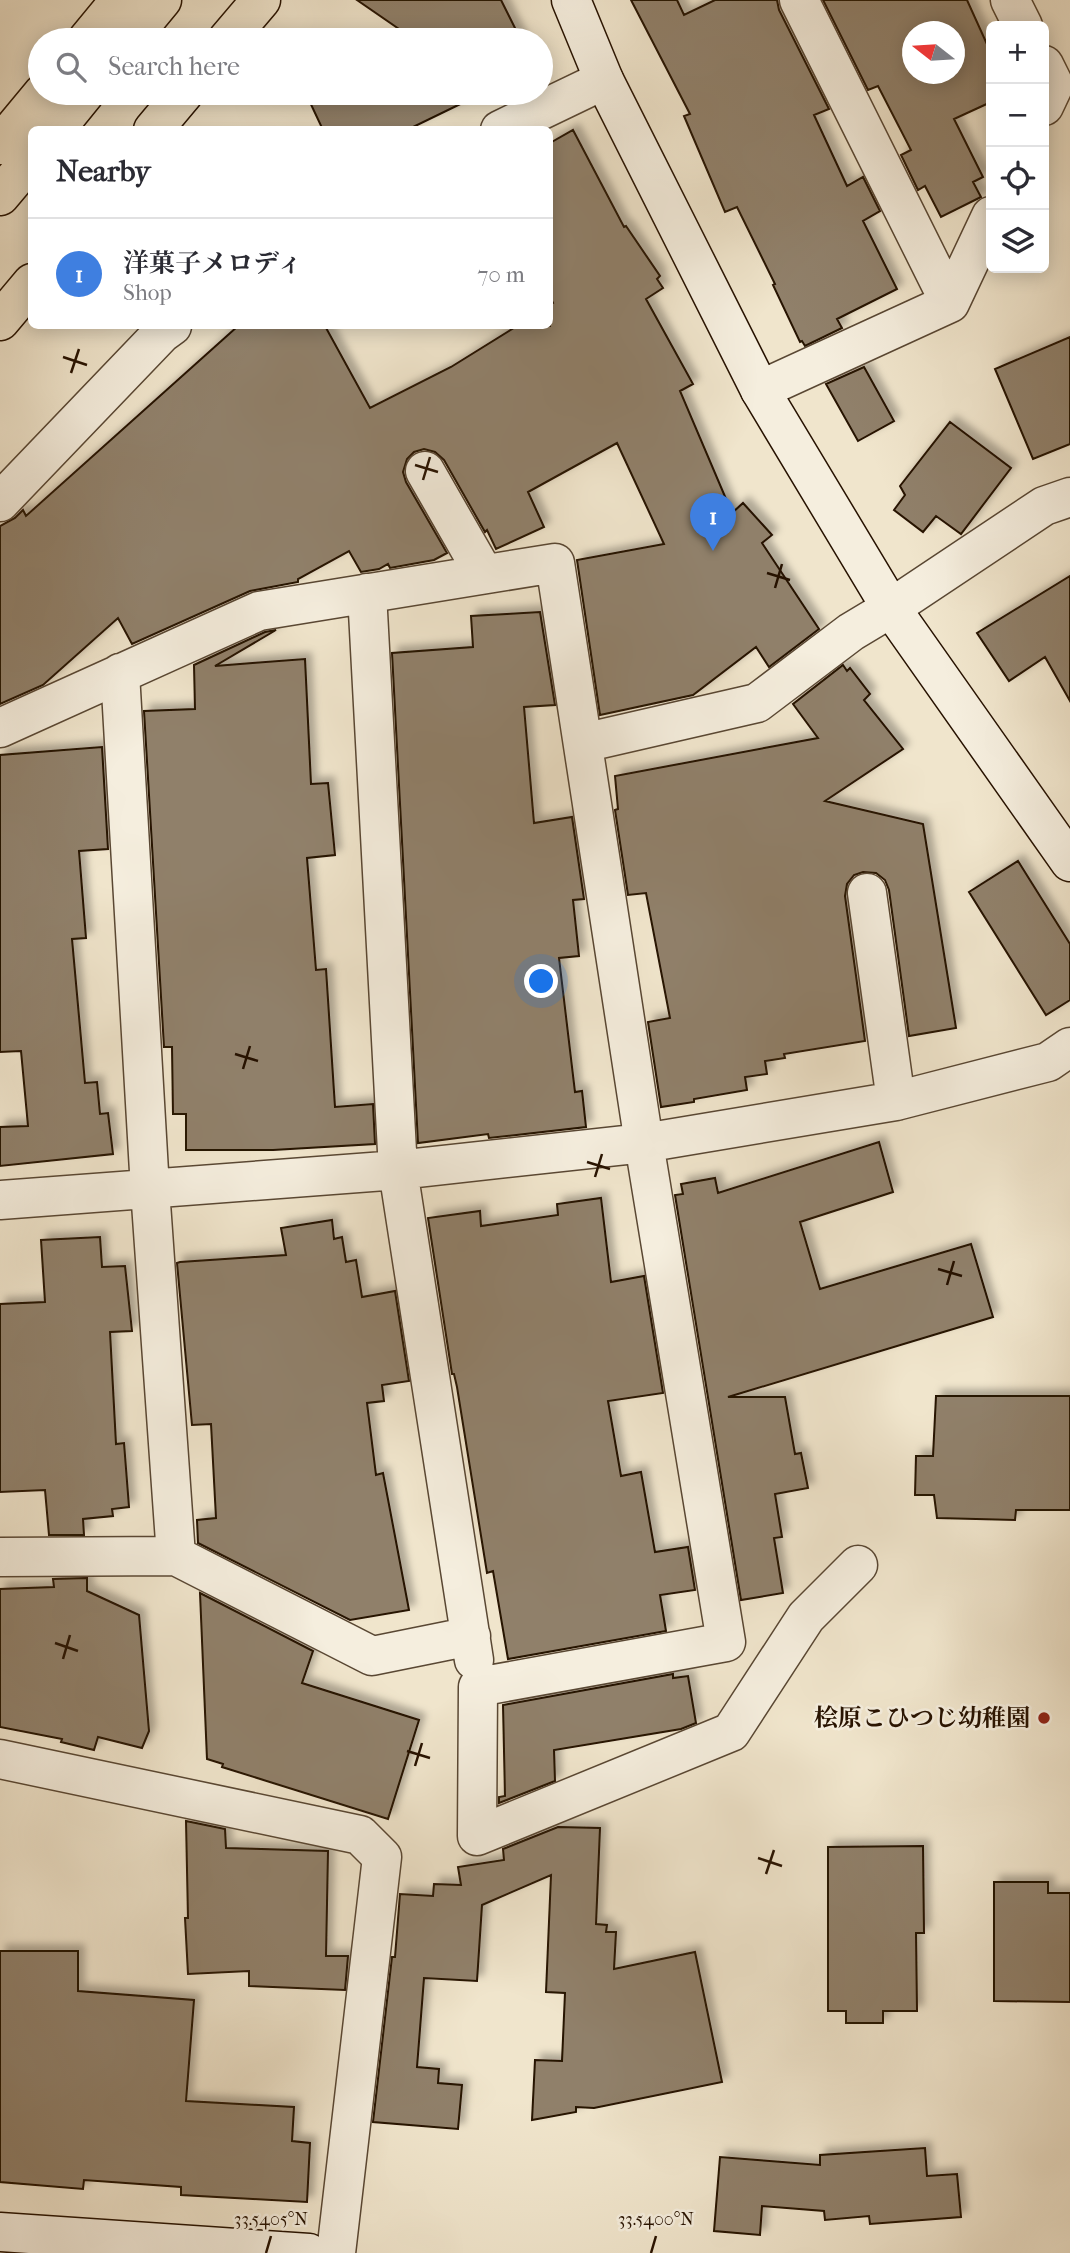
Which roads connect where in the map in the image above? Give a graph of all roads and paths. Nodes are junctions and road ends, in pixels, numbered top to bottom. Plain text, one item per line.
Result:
1 (120, 0) edge
2 (162, 0) edge
3 (261, 0) edge
4 (267, 0) edge
5 (571, 0) edge
6 (799, 0) edge
7 (1010, 0) edge
8 (1020, 21) edge
9 (96, 28) edge
10 (139, 28) edge
11 (238, 28) edge
12 (243, 28) edge
13 (1049, 75) edge
14 (604, 80) junction
15 (1049, 96) edge
16 (33, 105) edge
17 (75, 105) edge
18 (174, 105) edge
19 (180, 105) edge
20 (552, 105) edge
21 (553, 105) edge
22 (58, 126) edge
23 (156, 126) edge
24 (162, 126) edge
25 (508, 126) edge
26 (0, 145) edge
27 (28, 163) edge
28 (0, 196) edge
29 (986, 227) edge
30 (28, 280) edge
31 (28, 288) edge
32 (950, 303) junction
33 (0, 313) edge
34 (0, 321) edge
35 (168, 329) edge
36 (760, 390) junction
37 (425, 471) dead end
38 (1070, 497) edge
39 (0, 502) edge
40 (484, 574) junction
41 (366, 593) junction
42 (891, 608) junction
43 (120, 673) junction
44 (0, 728) edge
45 (583, 743) junction
46 (1070, 862) edge
47 (867, 892) dead end
48 (1070, 1047) edge
49 (897, 1101) junction
50 (644, 1143) junction
51 (398, 1170) junction
52 (150, 1189) junction
53 (0, 1200) edge
54 (176, 1556) junction
55 (0, 1557) edge
56 (858, 1565) dead end
57 (471, 1636) junction
58 (478, 1686) junction
59 (0, 1759) edge
60 (0, 2232) edge
61 (309, 2253) edge
62 (335, 2253) edge

1 - 9 highway
2 - 10 highway
3 - 11 highway
4 - 12 highway
5 - 14 street
6 - 32 street
7 - 8 street
13 - 15 street
14 - 21 street
14 - 36 street
16 - 26 highway
17 - 22 highway
18 - 23 highway
19 - 24 highway
20 - 25 street
27 - 28 highway
29 - 32 street
30 - 33 highway
31 - 34 highway
32 - 36 street
35 - 39 street
36 - 42 street
37 - 40 street
38 - 42 street
40 - 41 street
40 - 45 street
41 - 43 street
41 - 51 street
42 - 45 street
42 - 46 street
43 - 44 street
43 - 52 street
45 - 50 street
47 - 49 street
48 - 49 street
49 - 50 street
50 - 51 street
50 - 58 street
51 - 52 street
51 - 57 street
52 - 53 street
52 - 54 street
54 - 55 street
54 - 57 street
56 - 58 street
57 - 58 street
59 - 62 street
60 - 61 street

